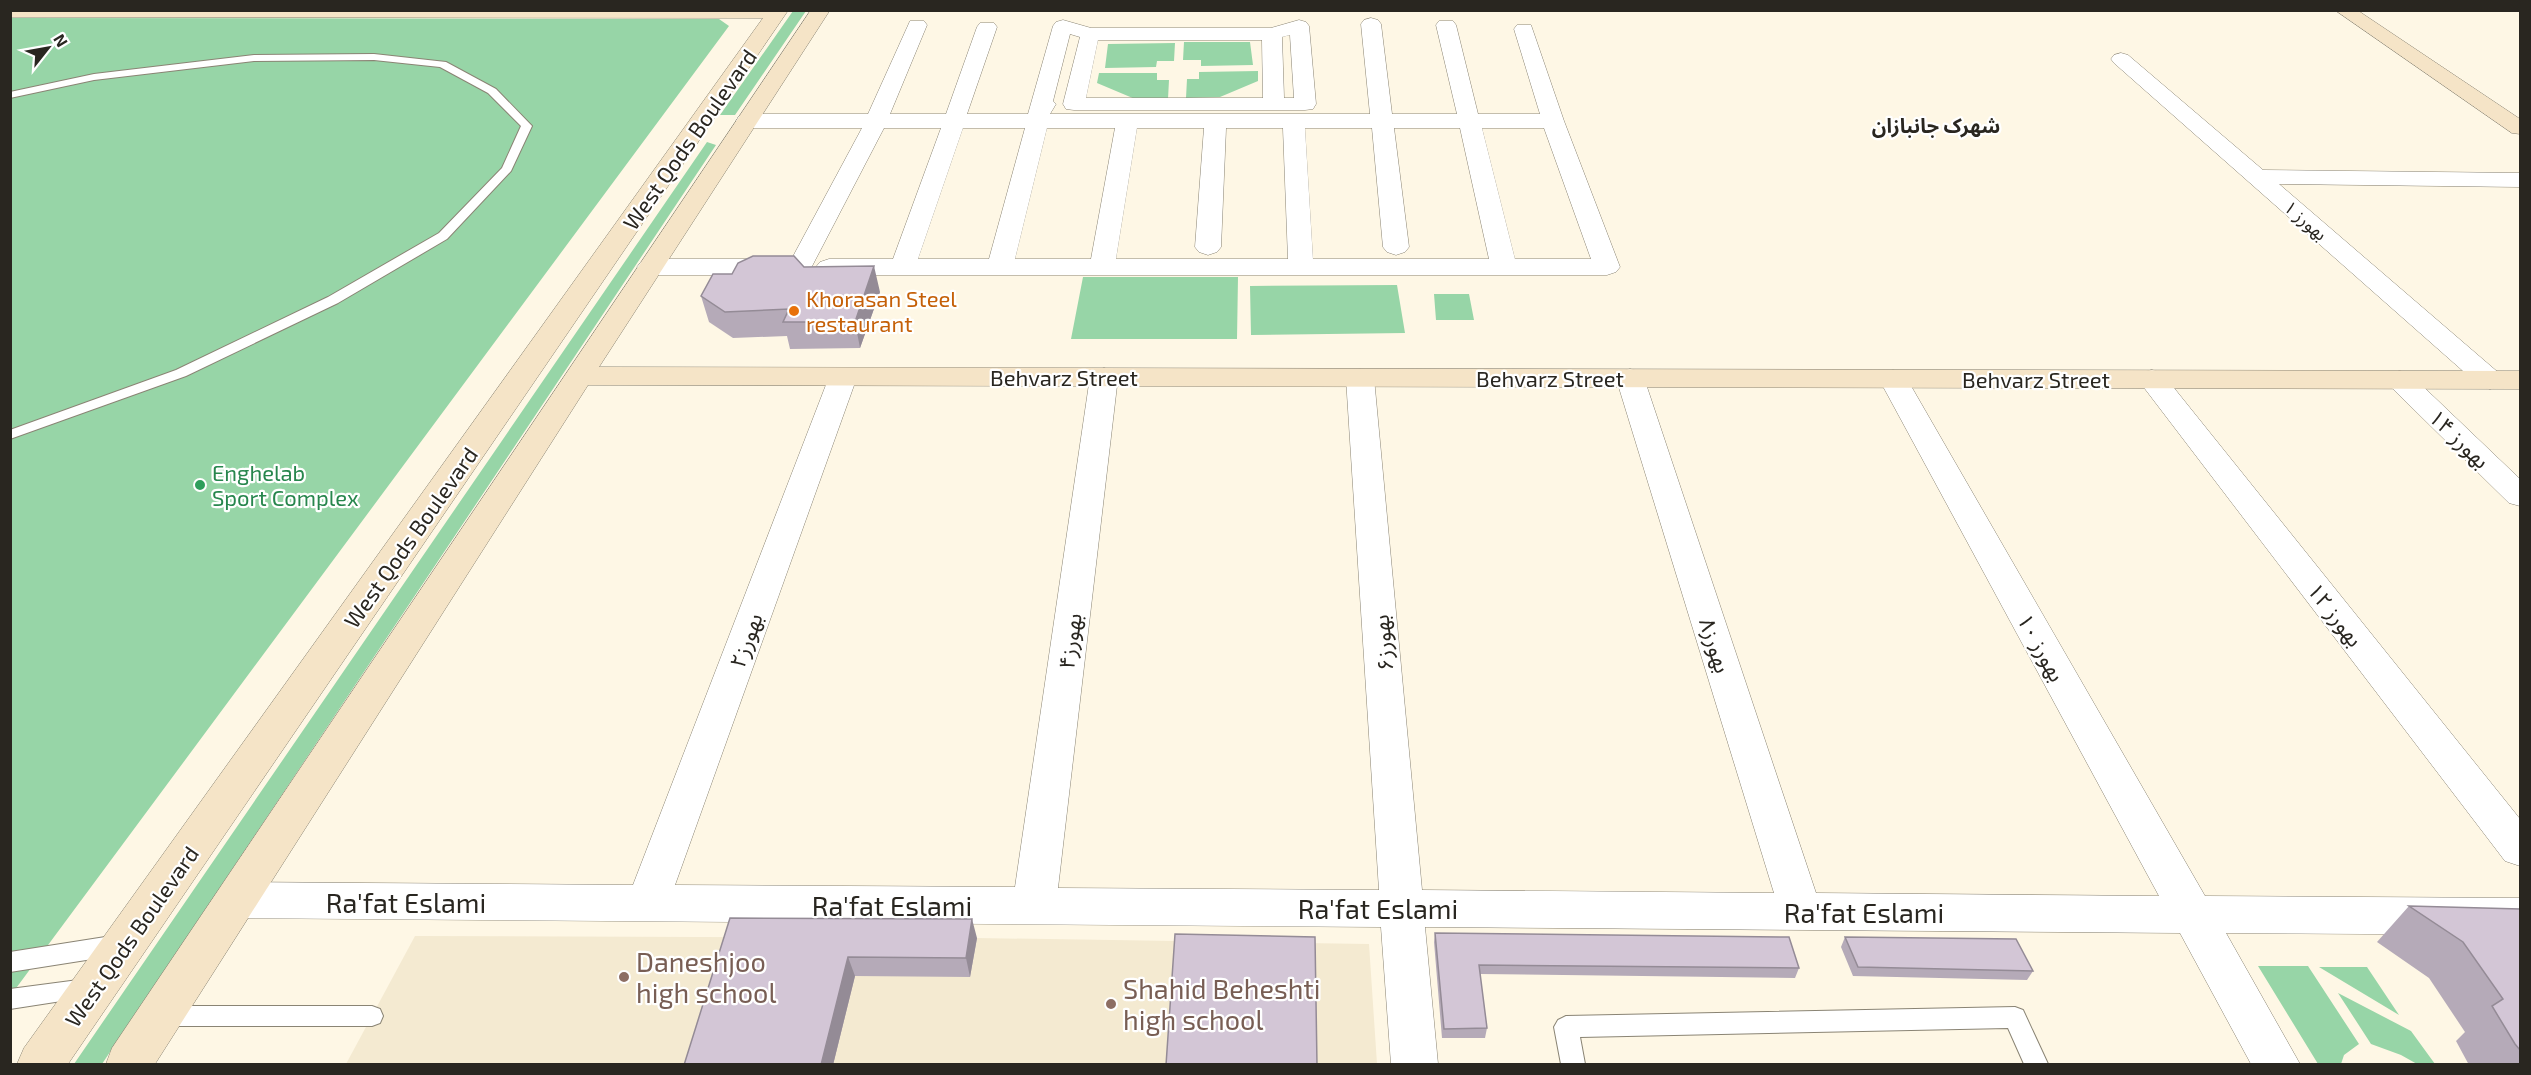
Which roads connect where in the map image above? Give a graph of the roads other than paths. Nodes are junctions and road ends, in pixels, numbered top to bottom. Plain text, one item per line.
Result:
1 (821, 10) edge
2 (1183, 10) edge
3 (2344, 10) edge
4 (10, 11) edge
5 (142, 11) edge
6 (334, 11) edge
7 (510, 11) edge
8 (665, 11) edge
9 (778, 11) edge
10 (1371, 24) dead end
11 (917, 25) dead end
12 (1446, 25) dead end
13 (987, 27) dead end
14 (1524, 29) dead end
15 (1090, 34) junction
16 (1179, 34) junction
17 (1272, 34) junction
18 (2121, 59) dead end
19 (10, 95) edge
20 (1074, 104) junction
21 (1274, 104) junction
22 (1040, 112) junction
23 (876, 121) junction
24 (956, 121) junction
25 (1127, 121) junction
26 (1215, 121) junction
27 (1294, 121) junction
28 (1383, 121) junction
29 (1469, 121) junction
30 (1553, 121) junction
31 (744, 125) junction
32 (2520, 128) edge
33 (695, 131) junction
34 (2258, 177) junction
35 (2520, 180) edge
36 (1208, 247) dead end
37 (1396, 248) dead end
38 (650, 267) junction
39 (800, 267) junction
40 (903, 267) junction
41 (1000, 267) junction
42 (1102, 267) junction
43 (1301, 267) junction
44 (1504, 267) junction
45 (579, 376) junction
46 (843, 377) junction
47 (1104, 377) junction
48 (1360, 378) junction
49 (1630, 378) junction
50 (1893, 379) junction
51 (2152, 379) junction
52 (2400, 380) junction
53 (2490, 380) junction
54 (2520, 380) edge
55 (10, 435) edge
56 (2520, 496) edge
57 (2520, 849) edge
58 (236, 900) junction
59 (647, 903) junction
60 (1034, 906) junction
61 (1403, 908) junction
62 (1801, 912) junction
63 (2191, 915) junction
64 (2520, 917) edge
65 (124, 944) junction
66 (10, 962) edge
67 (95, 987) junction
68 (10, 999) edge
69 (160, 1016) junction
70 (372, 1016) dead end
71 (41, 1065) edge
72 (129, 1065) edge
73 (1414, 1065) edge
74 (1573, 1065) edge
75 (2036, 1065) edge
76 (2276, 1065) edge

1 - 31 main road, West Qods Boulevard
2 - 16 street
3 - 32 main road
4 - 5 main road
5 - 6 main road
6 - 7 main road
7 - 8 main road
8 - 9 main road
9 - 33 main road, West Qods Boulevard
10 - 28 street
11 - 23 street
12 - 29 street
13 - 24 street
14 - 30 street
15 - 16 street
15 - 20 street
15 - 22 street
16 - 17 street
17 - 21 street
17 - 21 street
18 - 34 street, بهورز ۱
19 - 55 lane
20 - 21 street
20 - 22 street
22 - 24 street
22 - 25 street
22 - 41 street
23 - 24 street
23 - 31 street
23 - 39 street
24 - 40 street
25 - 26 street
25 - 42 street
26 - 27 street
26 - 36 street
27 - 28 street
27 - 43 street
28 - 29 street
28 - 37 street
29 - 30 street
29 - 44 street
30 - 44 street
31 - 33 main road
31 - 38 main road, West Qods Boulevard
33 - 65 main road, West Qods Boulevard
34 - 35 street
34 - 53 street, بهورز ۱
38 - 39 street
38 - 45 main road, West Qods Boulevard
39 - 40 street
40 - 41 street
41 - 42 street
42 - 43 street
43 - 44 street
45 - 46 main road, Behvarz Street
45 - 58 main road, West Qods Boulevard
46 - 47 main road, Behvarz Street
46 - 59 street, بهورز۲
47 - 48 main road, Behvarz Street
47 - 60 street, بهورز۴
48 - 49 main road, Behvarz Street
48 - 61 street, بهورز۶
49 - 50 main road, Behvarz Street
49 - 62 street, بهورز۸
50 - 51 main road, Behvarz Street
50 - 63 street, بهورز ۱۰
51 - 52 main road, Behvarz Street
51 - 57 street, بهورز ۱۲
52 - 53 main road, Behvarz Street
52 - 56 street, بهورز ۱۴
53 - 54 main road, Behvarz Street
58 - 59 street, Ra'fat Eslami
58 - 69 main road, West Qods Boulevard
59 - 60 street, Ra'fat Eslami
60 - 61 street, Ra'fat Eslami
61 - 62 street, Ra'fat Eslami
61 - 73 street, بهورز۶
62 - 63 street, Ra'fat Eslami
63 - 64 street, Ra'fat Eslami
63 - 76 street, بهورز ۱۰
65 - 66 lane
65 - 67 main road, West Qods Boulevard
67 - 68 lane
67 - 71 main road, West Qods Boulevard
69 - 70 lane
69 - 72 main road, West Qods Boulevard
74 - 75 lane

